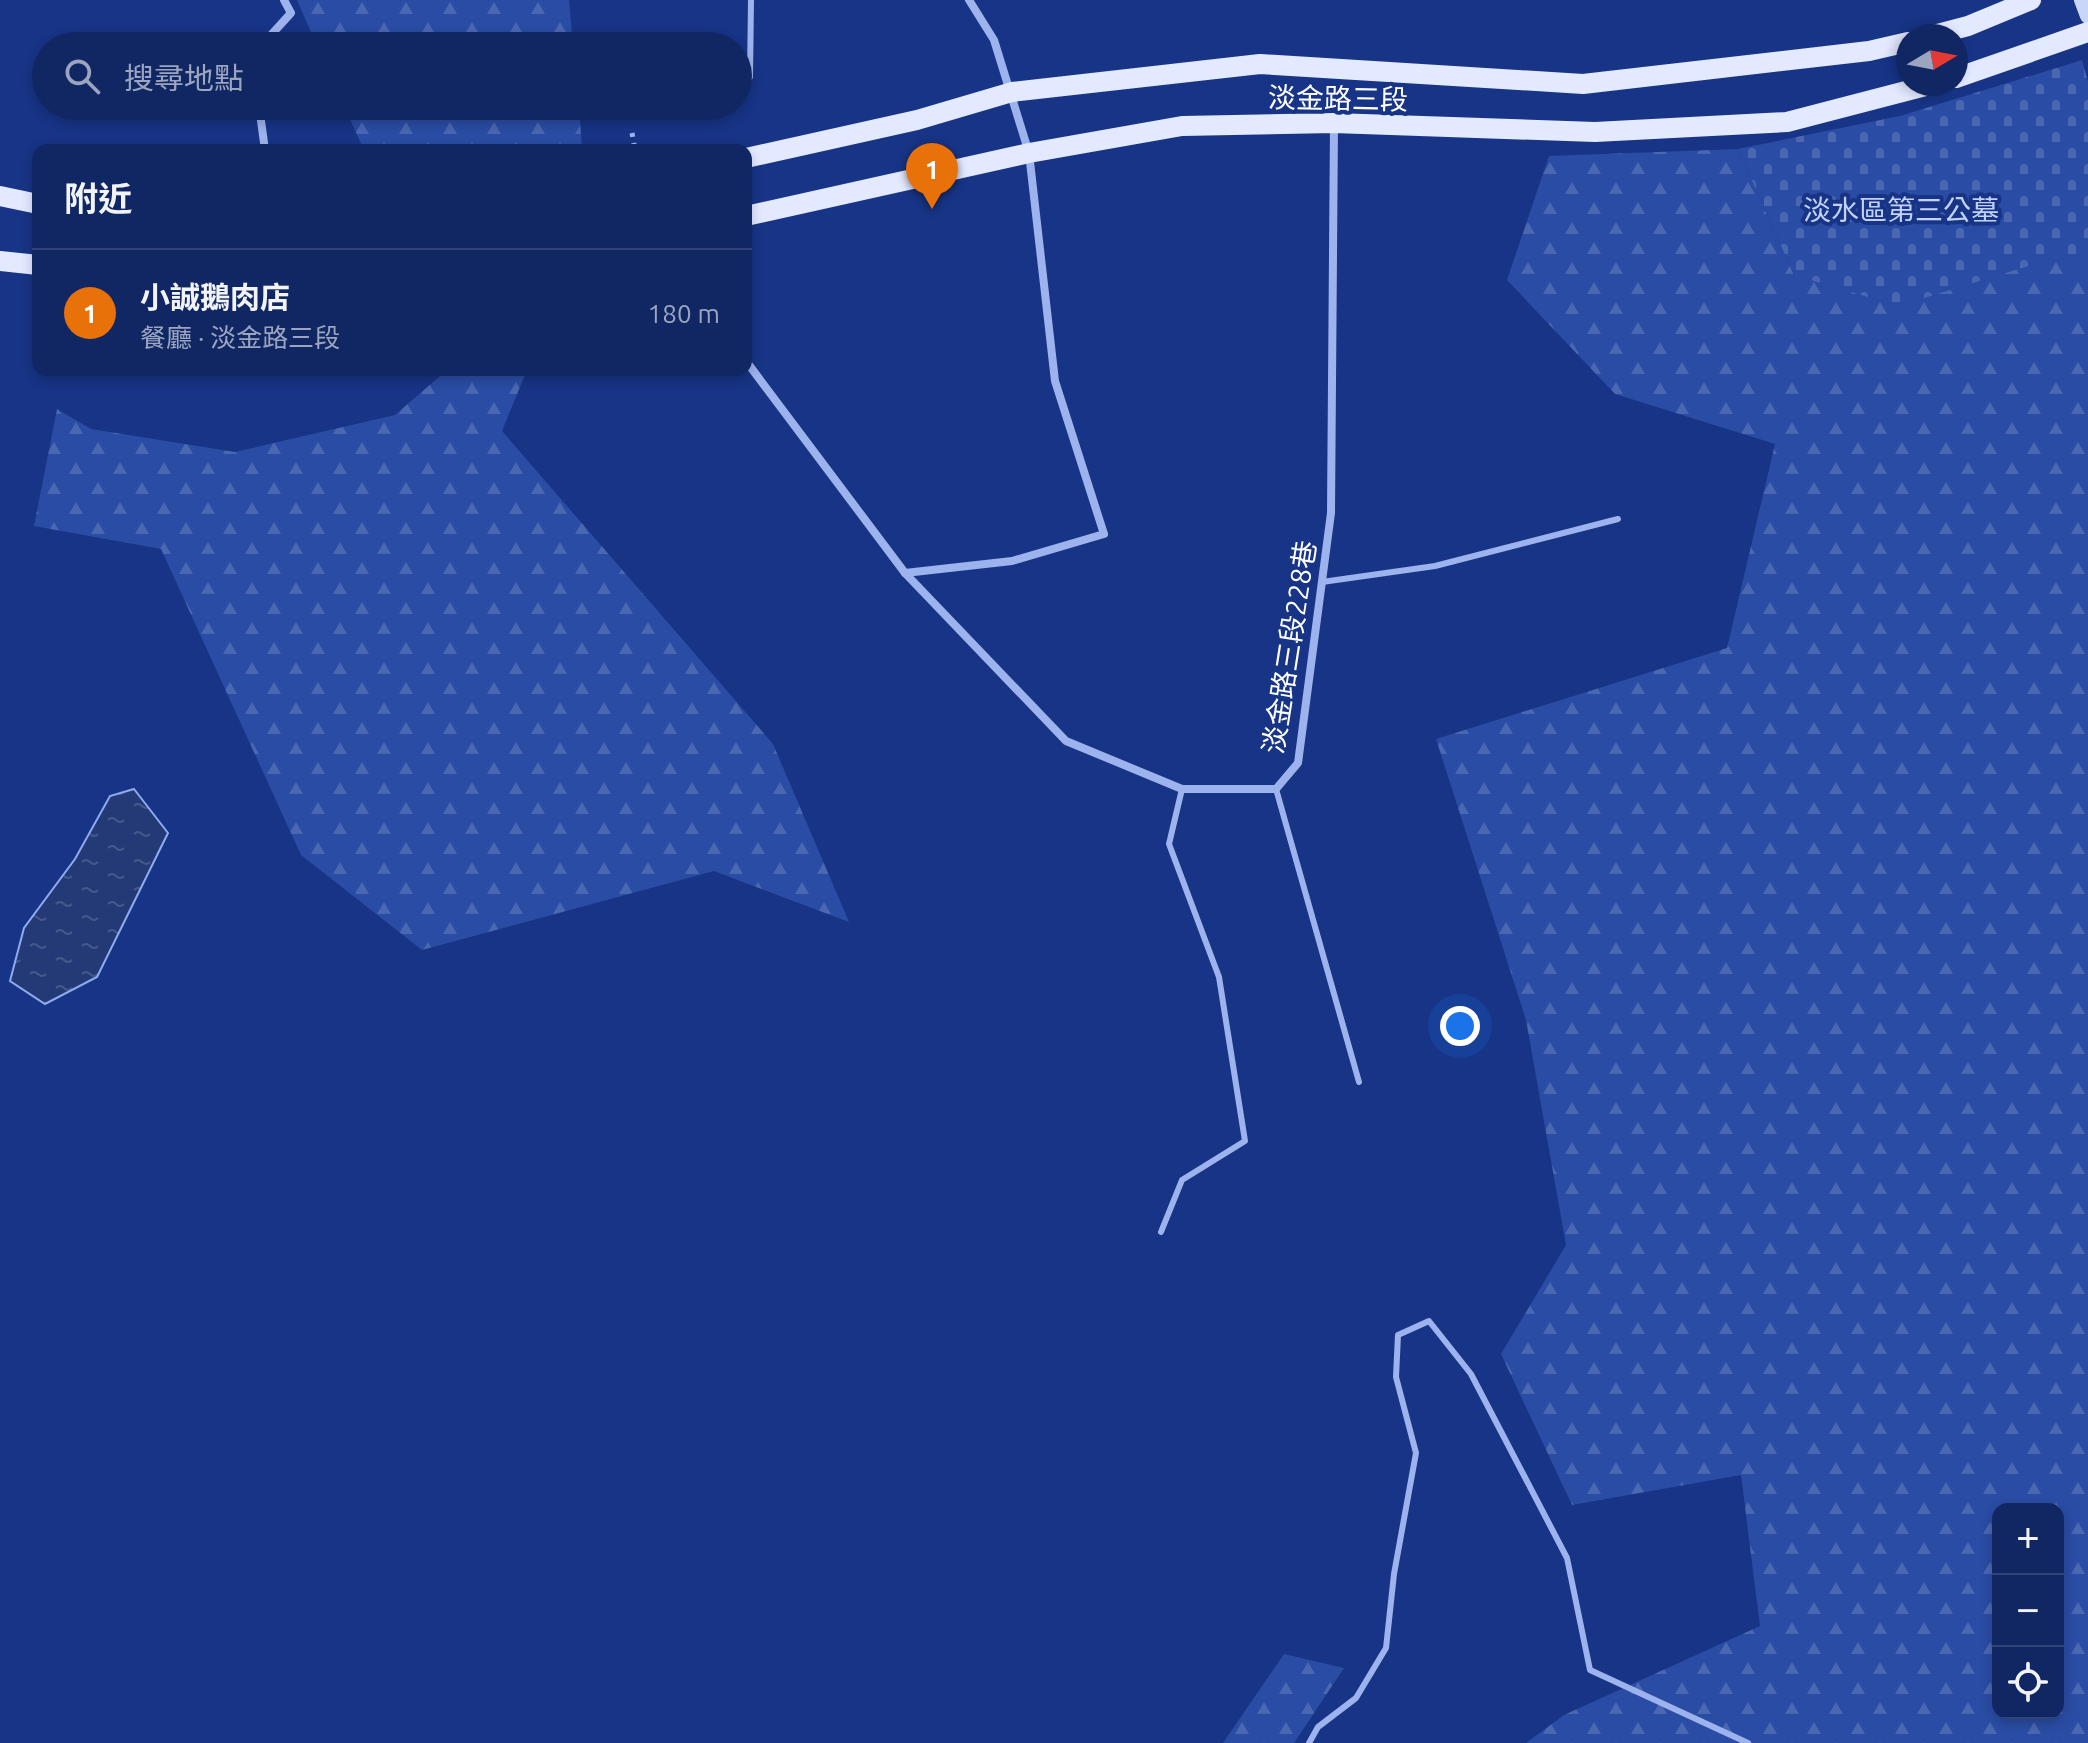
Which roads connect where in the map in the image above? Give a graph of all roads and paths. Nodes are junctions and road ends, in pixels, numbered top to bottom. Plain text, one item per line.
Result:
1 (284, 0) edge
2 (751, 0) edge
3 (969, 0) edge
4 (2031, 0) edge
5 (2082, 0) edge
6 (2088, 16) edge
7 (1968, 26) edge
8 (274, 32) edge
9 (751, 32) edge
10 (2088, 32) edge
11 (1896, 45) edge
12 (1968, 74) edge
13 (1012, 92) junction
14 (1896, 94) edge
15 (261, 120) edge
16 (1334, 123) junction
17 (264, 144) edge
18 (1029, 153) junction
19 (752, 157) edge
20 (0, 196) edge
21 (32, 203) edge
22 (752, 215) edge
23 (0, 261) edge
24 (32, 264) edge
25 (752, 369) edge
26 (1618, 519) dead end
27 (905, 573) junction
28 (1322, 582) junction
29 (1182, 789) junction
30 (1276, 789) junction
31 (1359, 1082) dead end
32 (1161, 1232) dead end
33 (1309, 1743) edge
34 (1748, 1743) edge

1 - 8 street
2 - 9 lane
3 - 13 street
4 - 7 main road
5 - 6 street
10 - 12 main road
11 - 13 main road, 淡金路三段
13 - 18 street
13 - 19 main road, 淡金路三段
14 - 16 main road, 淡金路三段
15 - 17 street
16 - 18 main road, 淡金路三段
16 - 28 street, 淡金路三段228巷
18 - 22 main road, 淡金路三段
18 - 27 street
20 - 21 main road
23 - 24 main road
25 - 27 street, 淡金路三段228巷
26 - 28 lane
27 - 29 street, 淡金路三段228巷
28 - 30 street, 淡金路三段228巷
29 - 30 street, 淡金路三段228巷
29 - 32 lane
30 - 31 lane
33 - 34 lane

